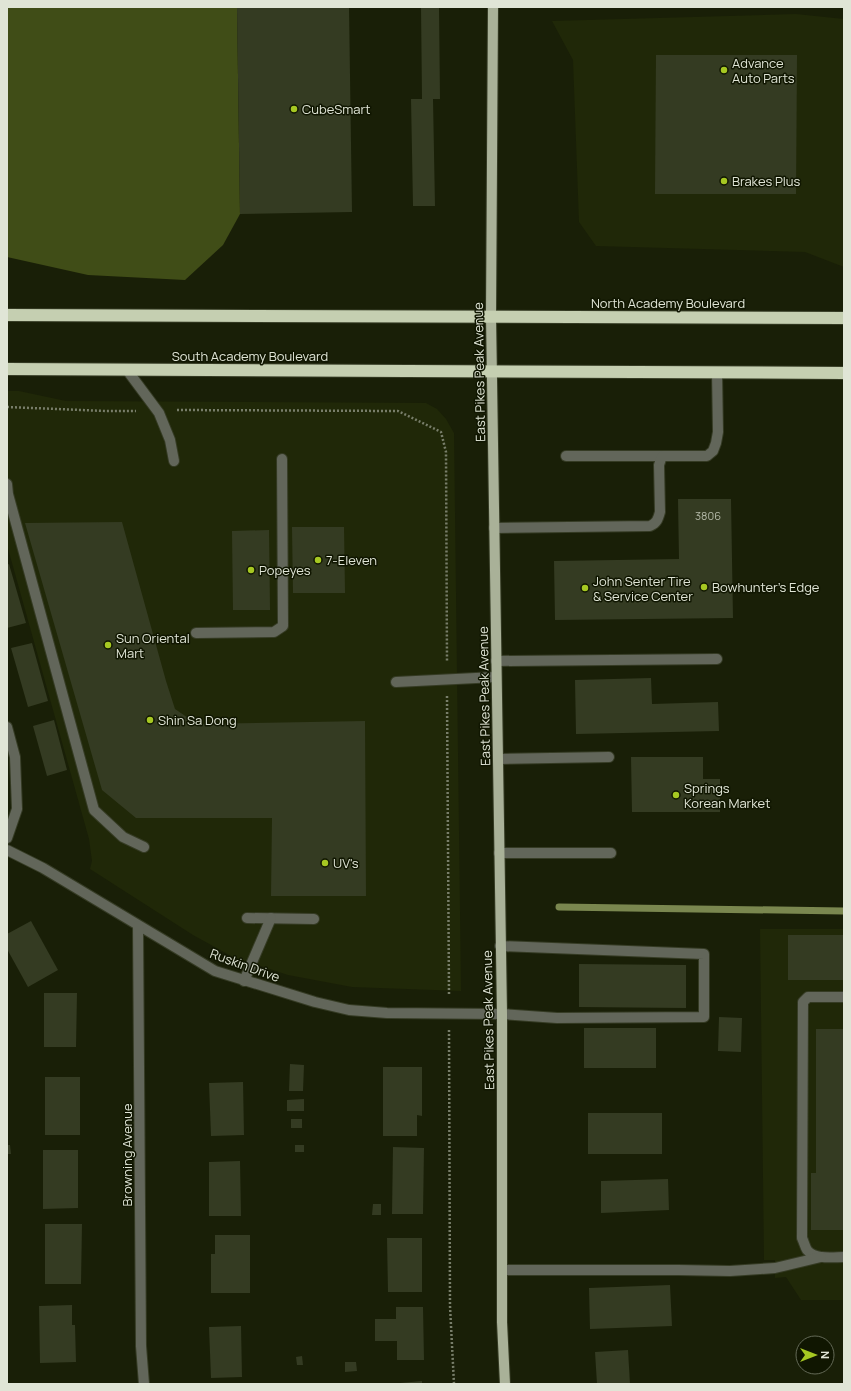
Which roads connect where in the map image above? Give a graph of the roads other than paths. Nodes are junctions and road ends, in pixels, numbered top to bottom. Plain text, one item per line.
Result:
1 (493, 7) edge
2 (7, 315) edge
3 (491, 316) junction
4 (844, 318) edge
5 (7, 370) edge
6 (127, 370) junction
7 (492, 371) junction
8 (717, 372) junction
9 (844, 373) edge
10 (566, 456) dead end
11 (663, 456) junction
12 (282, 459) dead end
13 (174, 461) dead end
14 (7, 484) edge
15 (494, 528) junction
16 (196, 633) dead end
17 (717, 659) dead end
18 (496, 661) junction
19 (496, 676) junction
20 (396, 682) dead end
21 (7, 727) edge
22 (609, 757) dead end
23 (498, 759) junction
24 (7, 838) edge
25 (144, 847) dead end
26 (7, 850) edge
27 (499, 853) junction
28 (611, 853) dead end
29 (247, 918) dead end
30 (272, 918) junction
31 (314, 919) dead end
32 (138, 926) junction
33 (500, 946) junction
34 (244, 981) junction
35 (844, 997) edge
36 (502, 1014) junction
37 (822, 1257) junction
38 (844, 1257) edge
39 (502, 1270) junction
40 (144, 1384) edge
41 (505, 1384) edge

1 - 3 main road, East Pikes Peak Avenue
2 - 3 highway
3 - 4 highway, North Academy Boulevard
3 - 7 main road, East Pikes Peak Avenue
5 - 6 highway, South Academy Boulevard
6 - 7 highway, South Academy Boulevard
6 - 13 street
7 - 8 highway
7 - 15 main road, East Pikes Peak Avenue
8 - 9 highway
8 - 11 street
10 - 11 street
11 - 15 street
12 - 16 street
14 - 25 street
15 - 18 main road, East Pikes Peak Avenue
17 - 18 street
18 - 19 main road, East Pikes Peak Avenue
19 - 20 street
19 - 23 main road, East Pikes Peak Avenue
21 - 24 street
22 - 23 street
23 - 27 main road, East Pikes Peak Avenue
26 - 32 street, Ruskin Drive
27 - 28 street
27 - 33 main road, East Pikes Peak Avenue
29 - 30 street
30 - 31 street
30 - 34 street
32 - 34 street, Ruskin Drive
32 - 40 street, Browning Avenue
33 - 36 main road, East Pikes Peak Avenue
33 - 36 street, Ruskin Drive
34 - 36 street, Ruskin Drive
35 - 37 street
36 - 39 main road, East Pikes Peak Avenue
37 - 38 street
37 - 39 street
39 - 41 main road, East Pikes Peak Avenue

